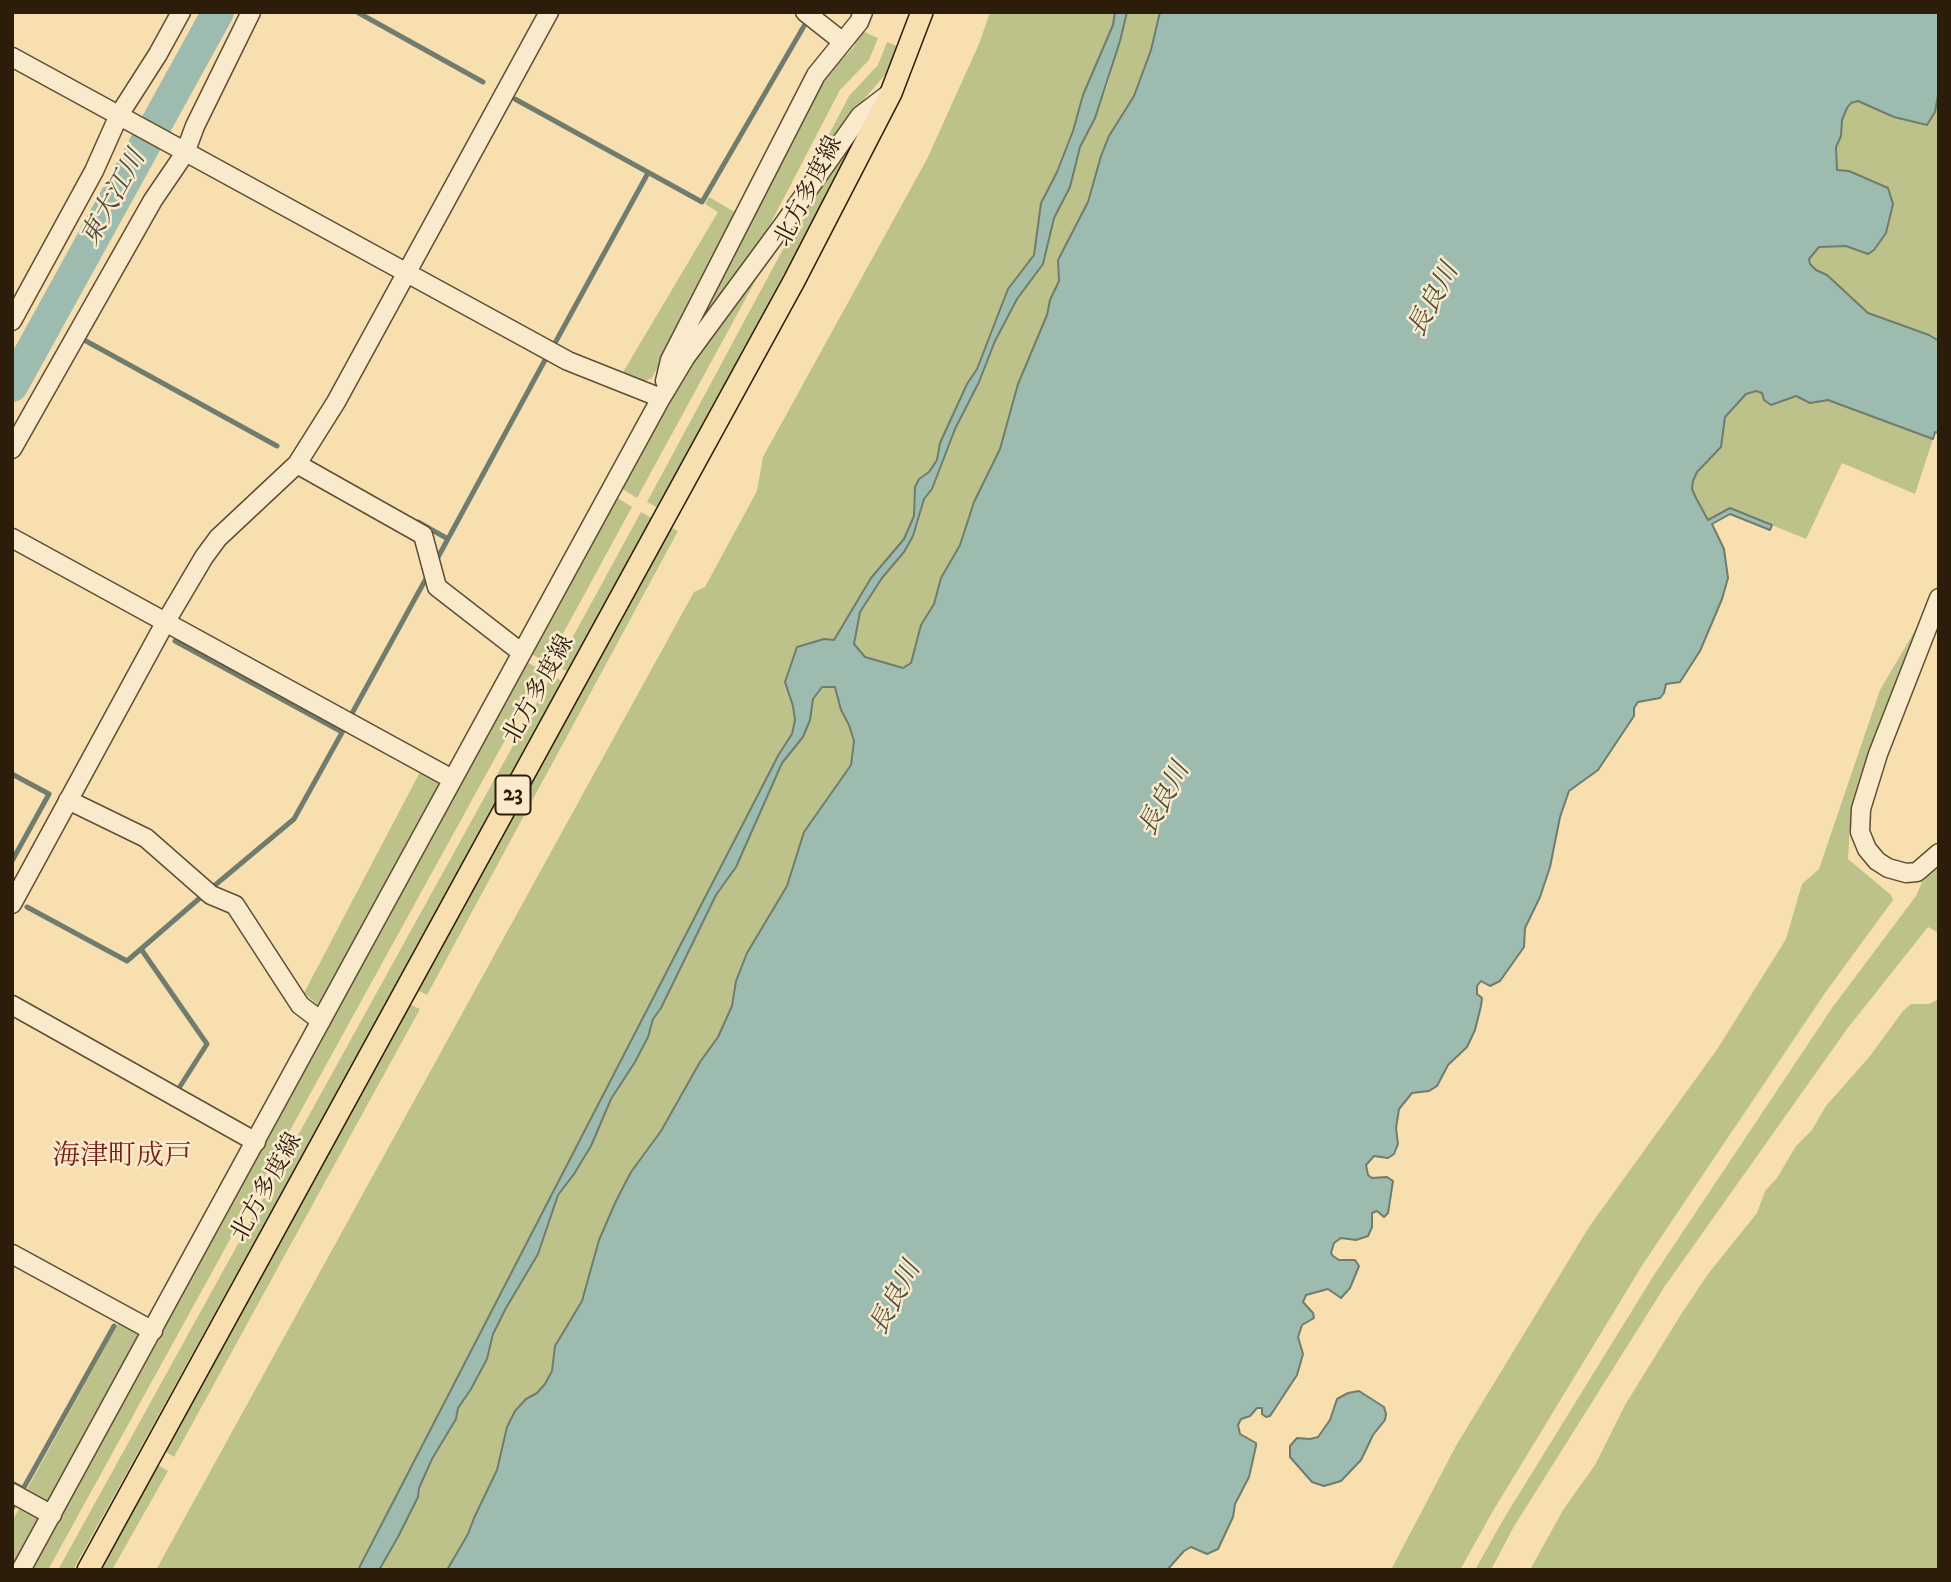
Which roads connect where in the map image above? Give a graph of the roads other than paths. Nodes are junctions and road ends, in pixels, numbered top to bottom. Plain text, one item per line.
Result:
1 (181, 12) edge
2 (251, 12) edge
3 (549, 12) edge
4 (805, 12) edge
5 (863, 12) edge
6 (922, 12) edge
7 (843, 42) junction
8 (12, 57) edge
9 (891, 93) junction
10 (124, 118) junction
11 (179, 149) junction
12 (406, 273) junction
13 (12, 321) edge
14 (661, 398) junction
15 (12, 449) edge
16 (297, 464) junction
17 (12, 538) edge
18 (1939, 598) edge
19 (165, 623) junction
20 (522, 653) junction
21 (453, 779) junction
22 (68, 800) junction
23 (1939, 853) edge
24 (12, 904) edge
25 (12, 1005) edge
26 (321, 1021) junction
27 (256, 1142) junction
28 (12, 1254) edge
29 (153, 1331) junction
30 (12, 1493) edge
31 (52, 1515) junction
32 (21, 1570) edge
33 (88, 1570) edge

1 - 10 street
2 - 11 street
3 - 12 street
4 - 7 street
5 - 7 street
6 - 9 main road, 北方多度線 / 23
7 - 14 street
8 - 10 street
9 - 14 street
9 - 33 main road, 北方多度線 / 23
10 - 11 street
10 - 13 street
11 - 12 street
11 - 15 street
12 - 14 street
12 - 16 street
14 - 20 street
16 - 19 street
16 - 20 street
17 - 19 street
18 - 23 street
19 - 21 street
19 - 22 street
20 - 21 street
21 - 26 street
22 - 24 street
22 - 26 street
25 - 27 street
26 - 27 street
27 - 29 street
28 - 29 street
29 - 31 street
30 - 31 street
31 - 32 street

